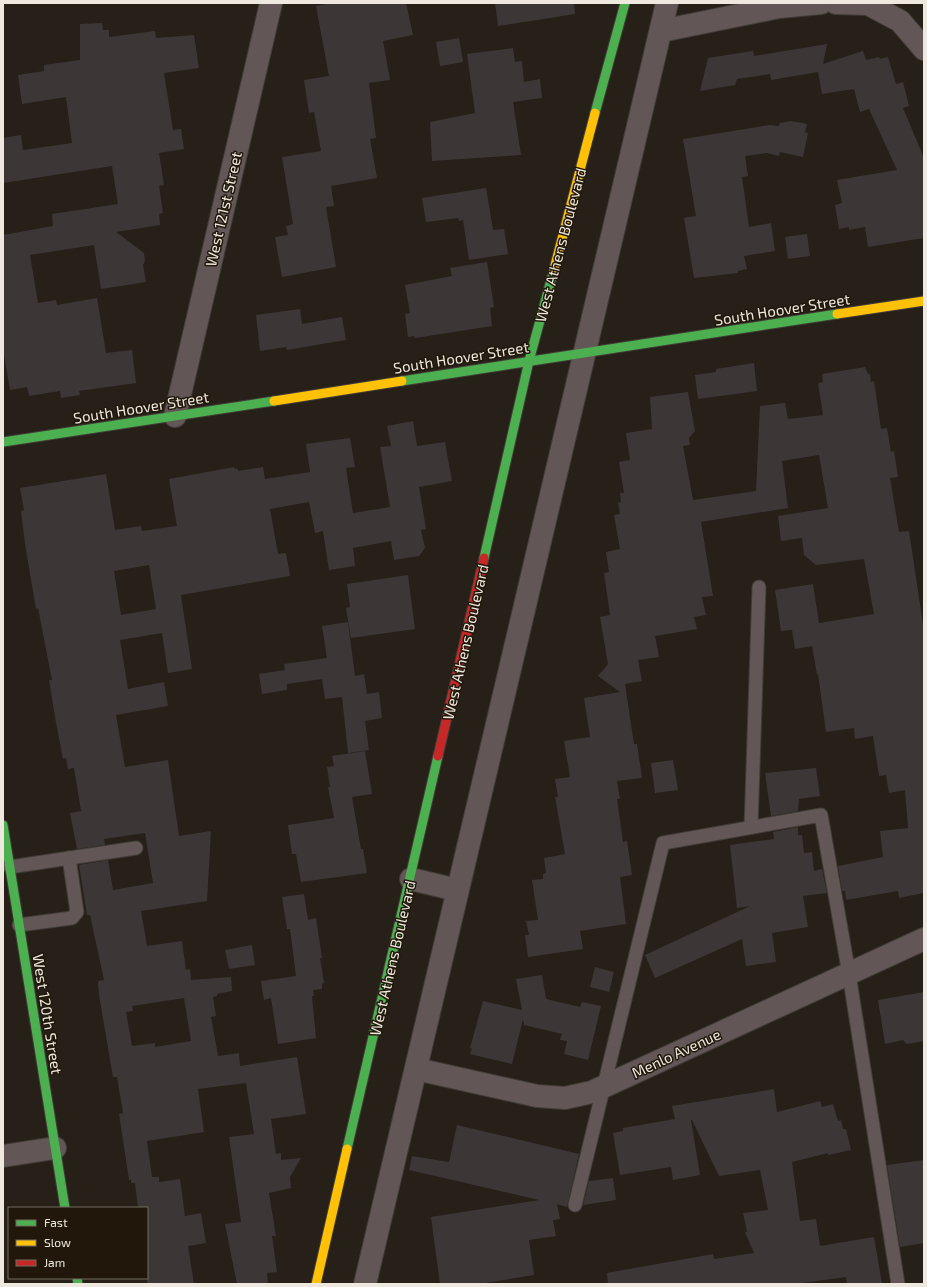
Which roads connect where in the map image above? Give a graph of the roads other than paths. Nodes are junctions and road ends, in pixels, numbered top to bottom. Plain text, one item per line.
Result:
1 (271, 3) edge
2 (625, 3) edge
3 (667, 3) edge
4 (821, 3) edge
5 (836, 3) edge
6 (661, 30) junction
7 (924, 49) edge
8 (924, 302) edge
9 (583, 353) junction
10 (529, 361) junction
11 (175, 416) junction
12 (3, 442) edge
13 (759, 587) dead end
14 (3, 825) edge
15 (751, 827) junction
16 (136, 848) dead end
17 (69, 858) junction
18 (10, 866) junction
19 (411, 879) junction
20 (457, 890) junction
21 (19, 925) junction
22 (924, 939) edge
23 (848, 974) junction
24 (416, 1069) junction
25 (605, 1086) junction
26 (55, 1148) junction
27 (3, 1156) edge
28 (575, 1205) dead end
29 (65, 1207) edge
30 (316, 1284) edge
31 (365, 1284) edge
32 (898, 1284) edge

1 - 11 street, West 121st Street
2 - 10 street, West Athens Boulevard
3 - 6 street
4 - 6 street
5 - 7 street
6 - 9 street
8 - 9 street, South Hoover Street
9 - 10 street, South Hoover Street
9 - 20 street
10 - 11 street, South Hoover Street
10 - 19 street, West Athens Boulevard
11 - 12 street, South Hoover Street
13 - 15 lane
14 - 18 street, West 120th Street
15 - 23 lane
15 - 25 lane
16 - 17 lane
17 - 18 lane
17 - 21 lane
18 - 21 street, West 120th Street
19 - 20 street
19 - 30 street, West Athens Boulevard
20 - 24 street
21 - 26 street, West 120th Street
22 - 23 street, Menlo Avenue
23 - 25 street, Menlo Avenue
23 - 32 lane
24 - 25 street, Menlo Avenue
24 - 31 street
25 - 28 lane
26 - 27 street
26 - 29 street, West 120th Street

